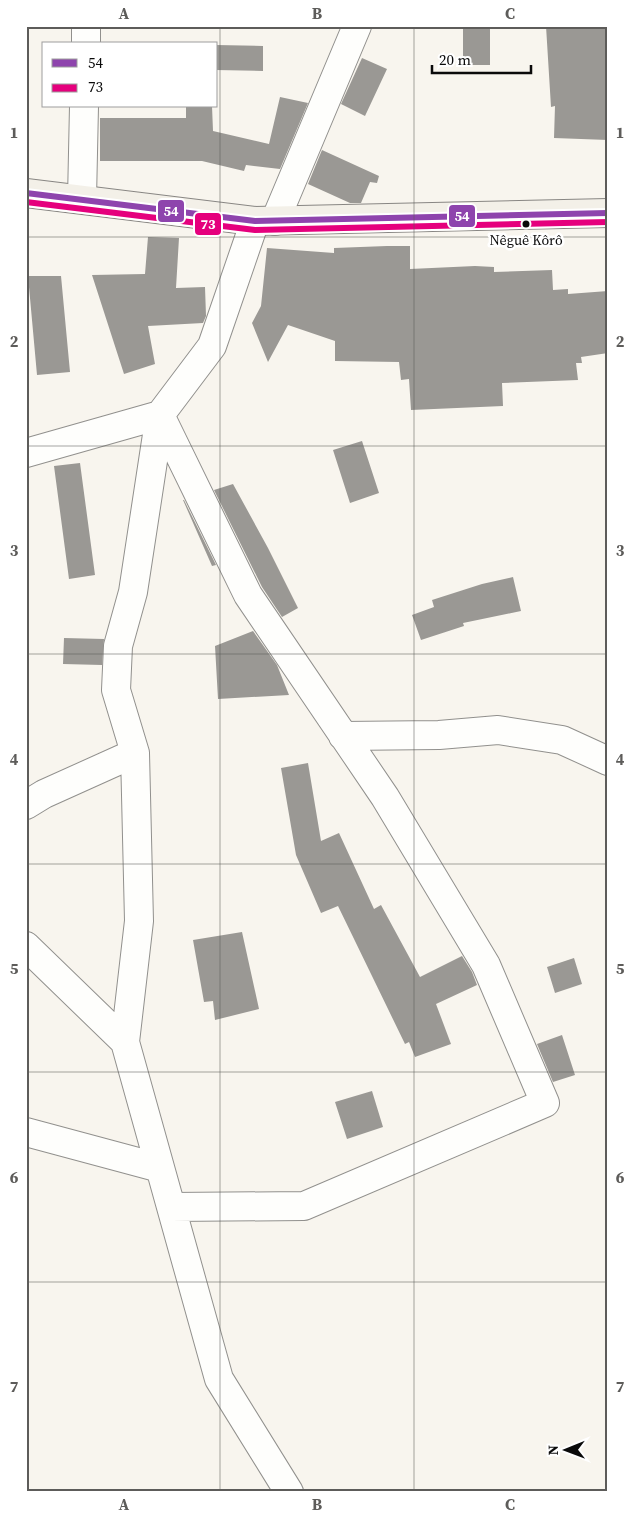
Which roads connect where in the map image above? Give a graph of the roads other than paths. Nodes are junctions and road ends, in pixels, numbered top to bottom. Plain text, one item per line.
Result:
1 (86, 26) edge
2 (357, 26) edge
3 (86, 42) edge
4 (84, 108) edge
5 (26, 192) edge
6 (82, 199) junction
7 (608, 213) edge
8 (265, 221) junction
9 (160, 415) junction
10 (26, 453) edge
11 (343, 736) junction
12 (135, 753) junction
13 (603, 754) edge
14 (26, 805) edge
15 (26, 946) edge
16 (126, 1042) junction
17 (26, 1132) edge
18 (160, 1168) junction
19 (171, 1207) junction
20 (289, 1492) edge

1 - 3 street
2 - 8 street
4 - 6 street
5 - 6 street
6 - 8 street
7 - 8 street
8 - 9 street
9 - 10 street
9 - 11 street
9 - 12 street
11 - 13 street
11 - 19 street
12 - 14 street
12 - 16 street
15 - 16 street
16 - 18 street
17 - 18 street
18 - 19 street
19 - 20 street

